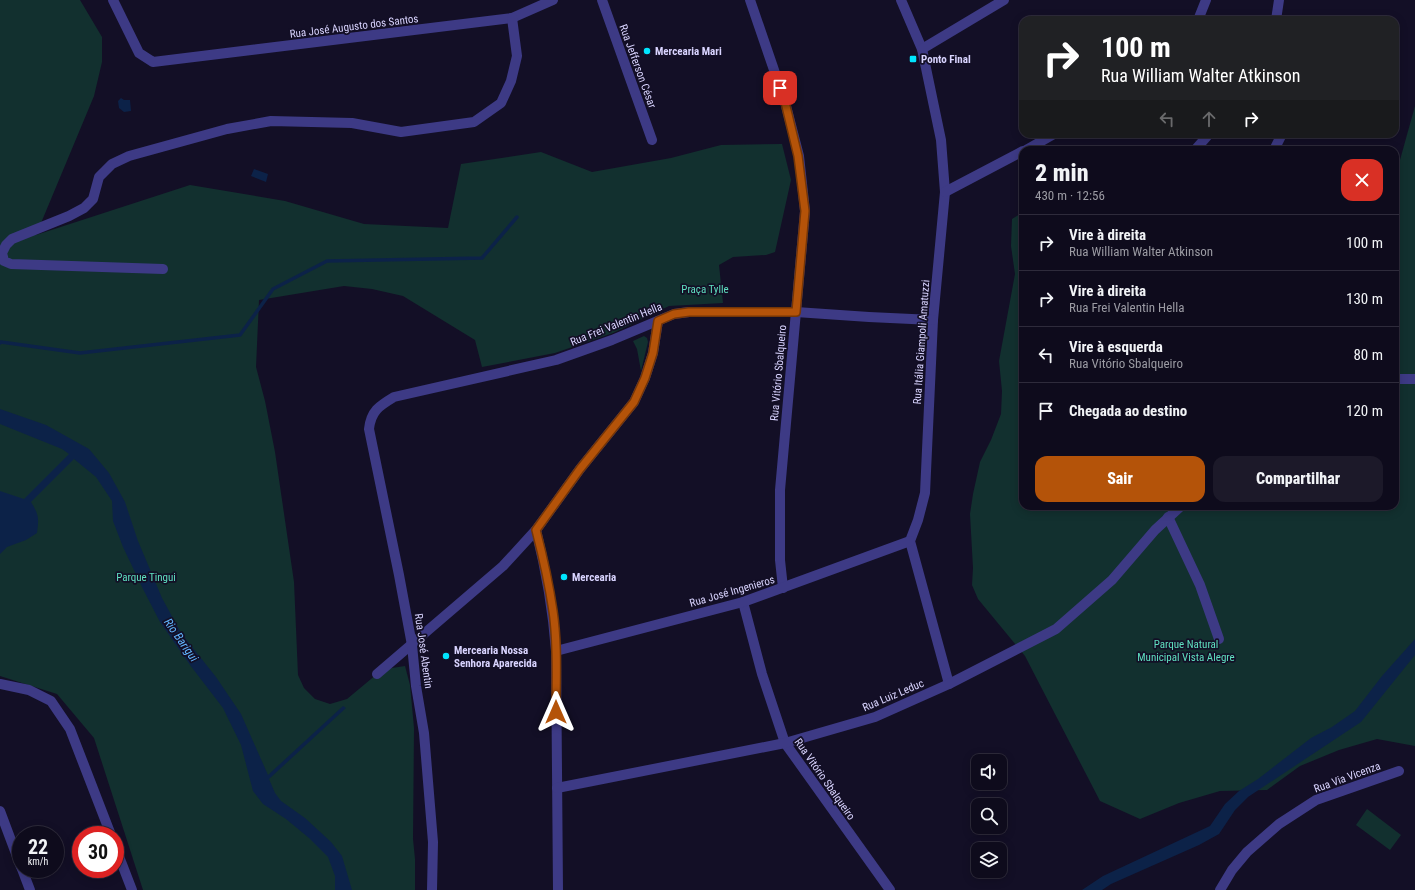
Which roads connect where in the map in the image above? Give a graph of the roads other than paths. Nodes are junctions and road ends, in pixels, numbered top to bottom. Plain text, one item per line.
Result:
1 (113, 0) edge
2 (553, 0) edge
3 (602, 0) edge
4 (750, 0) edge
5 (901, 0) edge
6 (1004, 0) edge
7 (1206, 0) edge
8 (1279, 0) edge
9 (1200, 16) edge
10 (1277, 16) edge
11 (512, 18) junction
12 (922, 48) junction
13 (1047, 138) edge
14 (1206, 138) edge
15 (652, 140) dead end
16 (1033, 146) edge
17 (1198, 146) edge
18 (1019, 153) edge
19 (945, 192) junction
20 (163, 270) dead end
21 (796, 312) junction
22 (933, 320) junction
23 (658, 321) junction
24 (1399, 379) edge
25 (1415, 379) edge
26 (370, 419) joint
27 (1176, 510) edge
28 (1168, 517) junction
29 (536, 530) junction
30 (910, 541) junction
31 (783, 588) junction
32 (743, 602) junction
33 (1219, 639) dead end
34 (412, 645) junction
35 (556, 651) junction
36 (377, 674) dead end
37 (0, 684) edge
38 (949, 684) junction
39 (785, 742) junction
40 (1399, 771) dead end
41 (556, 788) junction
42 (0, 811) edge
43 (108, 826) edge
44 (12, 844) edge
45 (124, 869) edge
46 (25, 878) edge
47 (30, 890) edge
48 (132, 890) edge
49 (432, 890) edge
50 (558, 890) edge
51 (890, 890) edge
52 (1220, 890) edge

1 - 11 street, Rua José Augusto dos Santos
2 - 11 street, Rua José Augusto dos Santos
3 - 15 street, Rua Jefferson César
4 - 21 street, Rua Vitório Sbalqueiro
5 - 12 street, Rua Itália Giampoli Amatuzzi
6 - 12 street
7 - 9 street
8 - 10 street
11 - 20 street
12 - 19 street, Rua Itália Giampoli Amatuzzi
13 - 16 street
14 - 17 street
18 - 19 street
19 - 22 street, Rua Itália Giampoli Amatuzzi
21 - 22 street, Rua Frei Valentin Hella
21 - 23 street, Rua Frei Valentin Hella
21 - 31 street, Rua Vitório Sbalqueiro
22 - 30 street, Rua Itália Giampoli Amatuzzi
23 - 26 street, Rua Frei Valentin Hella
23 - 29 street
24 - 25 street
26 - 34 street, Rua José Abentin
27 - 28 street, Rua Luiz Leduc
28 - 33 street
28 - 38 street, Rua Luiz Leduc
29 - 34 street
29 - 35 street
30 - 31 street, Rua José Ingenieros
30 - 38 street
31 - 32 street, Rua José Ingenieros
32 - 35 street, Rua José Ingenieros
32 - 39 street, Rua Vitório Sbalqueiro
34 - 36 street
34 - 49 street, Rua José Abentin
35 - 41 street
37 - 43 street
38 - 39 street, Rua Luiz Leduc
39 - 41 street, Rua Luiz Leduc
39 - 51 street, Rua Vitório Sbalqueiro
40 - 52 street, Rua Via Vicenza
41 - 50 street
42 - 44 street
45 - 48 street
46 - 47 street

